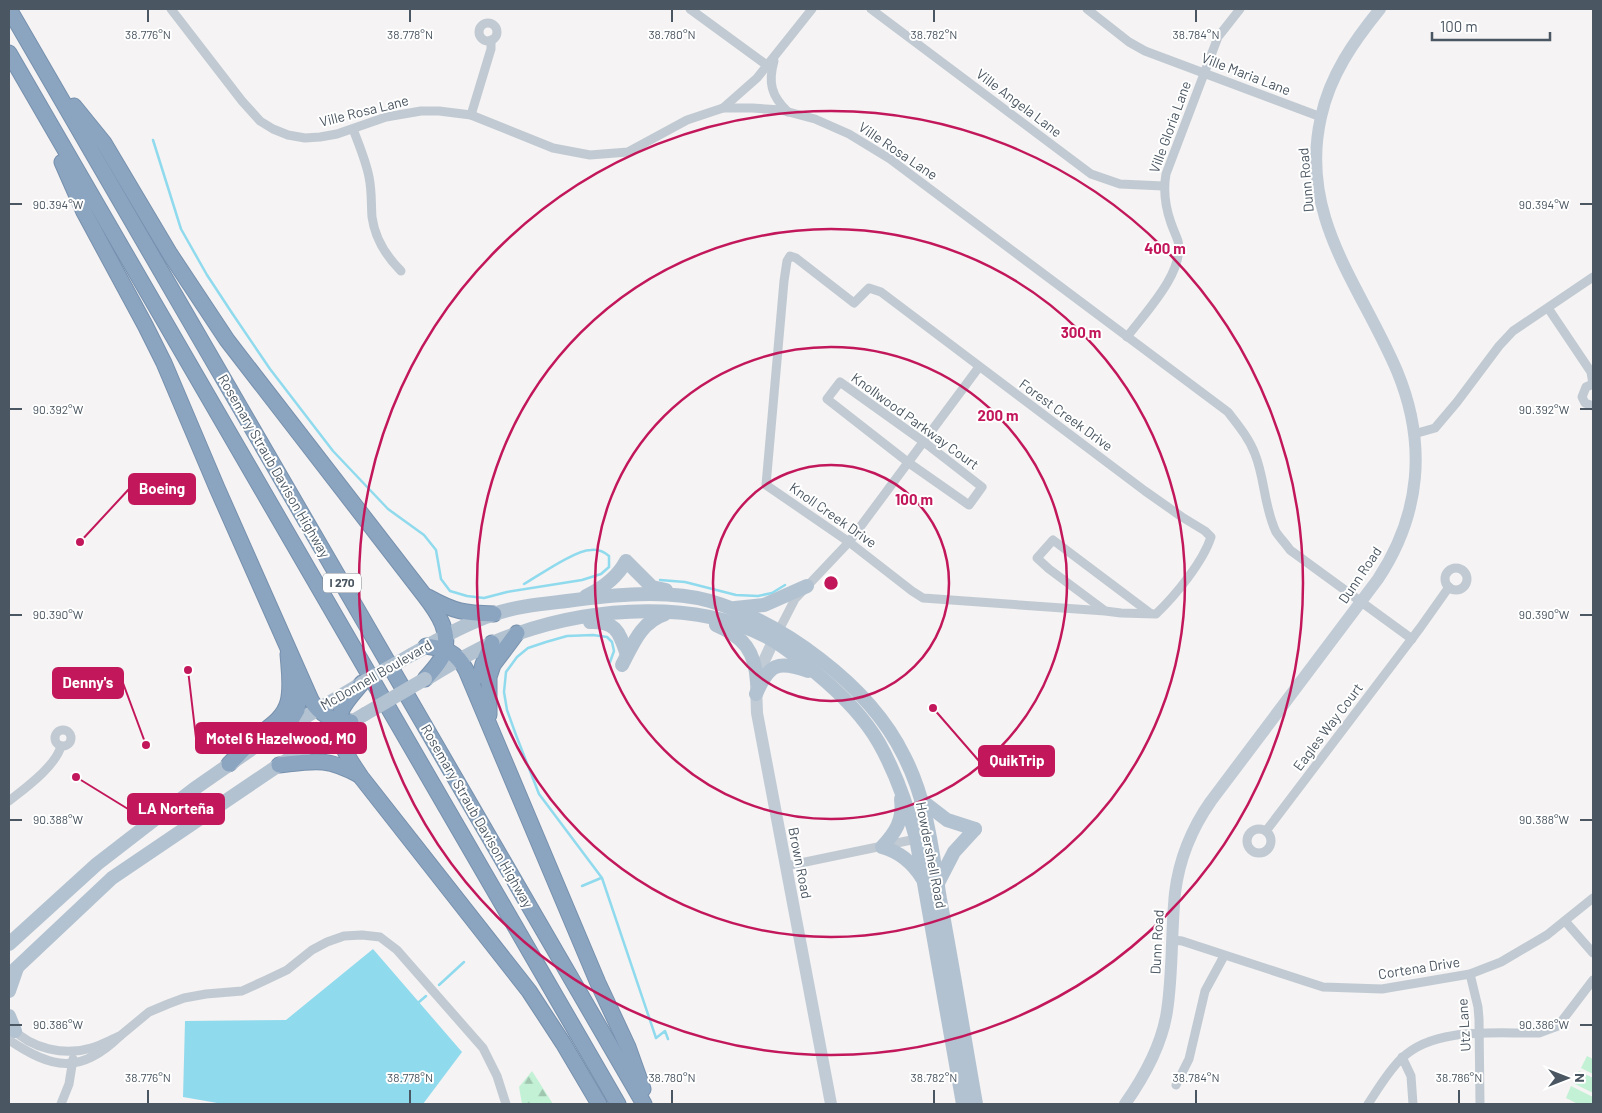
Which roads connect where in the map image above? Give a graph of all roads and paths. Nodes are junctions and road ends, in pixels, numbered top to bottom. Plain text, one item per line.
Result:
1 (9, 9) edge
2 (170, 9) edge
3 (690, 9) edge
4 (812, 9) edge
5 (871, 9) edge
6 (1087, 9) edge
7 (1240, 9) edge
8 (1380, 9) edge
9 (491, 40) dead end
10 (9, 53) edge
11 (775, 57) junction
12 (39, 62) junction
13 (768, 66) junction
14 (1204, 73) junction
15 (37, 103) junction
16 (724, 108) junction
17 (788, 112) junction
18 (471, 116) junction
19 (1321, 117) junction
20 (353, 129) junction
21 (1163, 186) junction
22 (790, 256) joint
23 (401, 271) dead end
24 (1593, 277) edge
25 (1548, 308) junction
26 (1127, 337) junction
27 (980, 367) junction
28 (1593, 384) edge
29 (1593, 406) edge
30 (1414, 434) junction
31 (924, 442) junction
32 (909, 463) junction
33 (848, 542) junction
34 (807, 586) junction
35 (1449, 587) dead end
36 (424, 595) junction
37 (679, 596) junction
38 (578, 599) junction
39 (1362, 601) junction
40 (726, 607) junction
41 (1104, 611) junction
42 (677, 612) junction
43 (1150, 613) junction
44 (494, 614) junction
45 (704, 615) junction
46 (545, 626) junction
47 (517, 633) junction
48 (776, 635) junction
49 (1412, 639) junction
50 (445, 642) junction
51 (492, 643) junction
52 (288, 645) junction
53 (426, 646) joint
54 (460, 660) junction
55 (818, 675) junction
56 (302, 678) junction
57 (425, 679) junction
58 (756, 688) junction
59 (355, 689) junction
60 (479, 700) junction
61 (318, 709) junction
62 (343, 724) junction
63 (489, 724) junction
64 (287, 727) junction
65 (61, 746) dead end
66 (229, 764) junction
67 (278, 765) junction
68 (361, 777) junction
69 (898, 783) junction
70 (921, 800) junction
71 (9, 801) edge
72 (1266, 831) dead end
73 (916, 838) junction
74 (931, 838) junction
75 (882, 847) junction
76 (786, 866) junction
77 (923, 881) junction
78 (938, 883) junction
79 (1593, 898) edge
80 (1564, 921) junction
81 (31, 924) junction
82 (9, 933) edge
83 (1173, 940) junction
84 (9, 944) edge
85 (1593, 953) edge
86 (1224, 956) junction
87 (13, 970) edge
88 (1470, 974) junction
89 (1593, 980) edge
90 (9, 991) edge
91 (9, 1016) edge
92 (11, 1032) edge
93 (1480, 1034) junction
94 (120, 1036) junction
95 (74, 1051) junction
96 (1402, 1057) junction
97 (72, 1064) junction
98 (1176, 1085) dead end
99 (62, 1104) edge
100 (506, 1104) edge
101 (599, 1104) edge
102 (618, 1104) edge
103 (644, 1104) edge
104 (649, 1104) edge
105 (831, 1104) edge
106 (963, 1104) edge
107 (976, 1104) edge
108 (1125, 1104) edge
109 (1368, 1104) edge
110 (1413, 1104) edge
111 (1480, 1104) edge

1 - 12 highway, Rosemary Straub Davison Highway / I 270
2 - 20 street, Ville Rosa Lane
3 - 13 street
4 - 11 street
5 - 21 street, Ville Angela Lane
6 - 14 street, Ville Maria Lane
7 - 14 street, Ville Gloria Lane
8 - 19 street, Dunn Road
9 - 18 street
10 - 15 highway, Rosemary Straub Davison Highway / I 270
11 - 13 street
11 - 17 street
12 - 36 highway
12 - 103 highway, Rosemary Straub Davison Highway / I 270
13 - 16 street
14 - 19 street, Ville Maria Lane
14 - 21 street, Ville Gloria Lane
15 - 52 highway
15 - 102 highway, Rosemary Straub Davison Highway / I 270
16 - 17 street, Ville Rosa Lane
16 - 18 street, Ville Rosa Lane
17 - 26 street, Ville Rosa Lane
18 - 20 street, Ville Rosa Lane
19 - 30 street, Dunn Road
20 - 23 street
21 - 26 street, Ville Gloria Lane
22 - 27 street, Forest Creek Drive
22 - 33 street, Knoll Creek Drive
24 - 25 street
25 - 28 street
25 - 30 street
26 - 39 street, Ville Rosa Lane
27 - 31 street
27 - 43 street, Forest Creek Drive
28 - 29 street
30 - 39 street, Dunn Road
31 - 32 street
31 - 32 street, Knollwood Parkway Court
31 - 32 street, Knollwood Parkway Court
32 - 33 street
33 - 34 street
33 - 41 street, Knoll Creek Drive
34 - 40 main road
34 - 48 street
35 - 49 street, Eagles Way Court
36 - 44 highway
36 - 50 highway
37 - 38 main road, McDonnell Boulevard
37 - 38 main road
37 - 40 main road, McDonnell Boulevard
38 - 44 main road, McDonnell Boulevard
39 - 49 street
39 - 83 street, Dunn Road
40 - 48 main road, McDonnell Boulevard
41 - 43 street
41 - 43 street
42 - 45 main road, McDonnell Boulevard
42 - 46 main road, McDonnell Boulevard
42 - 46 main road
44 - 50 main road, McDonnell Boulevard
45 - 48 main road, McDonnell Boulevard
45 - 58 main road
46 - 47 main road, McDonnell Boulevard
47 - 51 main road, McDonnell Boulevard
47 - 63 highway
48 - 55 main road, Howdershell Road
48 - 58 street, Brown Road
48 - 70 main road, Howdershell Road
49 - 72 street, Eagles Way Court
50 - 53 highway
50 - 54 highway
50 - 57 highway
51 - 54 main road, McDonnell Boulevard
51 - 60 highway
52 - 56 highway
52 - 66 highway
53 - 59 main road, McDonnell Boulevard, bridge
54 - 57 main road, McDonnell Boulevard
54 - 60 highway
55 - 58 main road
55 - 69 main road, Howdershell Road
56 - 61 highway
56 - 64 highway
57 - 62 main road, McDonnell Boulevard, bridge
58 - 76 street, Brown Road
59 - 61 main road, McDonnell Boulevard
59 - 62 highway
60 - 63 highway
61 - 62 highway
61 - 64 main road, McDonnell Boulevard
62 - 67 main road, McDonnell Boulevard
62 - 68 highway
63 - 104 highway
64 - 66 main road, McDonnell Boulevard
65 - 71 street
66 - 81 main road, McDonnell Boulevard
67 - 68 highway
67 - 87 main road, McDonnell Boulevard
68 - 101 highway
69 - 73 main road, Howdershell Road
69 - 75 main road
70 - 74 main road, Howdershell Road
70 - 78 main road
73 - 74 street
73 - 75 street
73 - 77 main road, Howdershell Road
74 - 78 main road, Howdershell Road
75 - 76 street
75 - 77 main road
76 - 105 street, Brown Road
77 - 106 main road, Howdershell Road
78 - 107 main road, Howdershell Road
79 - 80 street, Cortena Drive
80 - 85 street
80 - 88 street, Cortena Drive
81 - 82 main road
81 - 84 main road, McDonnell Boulevard
83 - 86 street, Cortena Drive
83 - 108 street, Dunn Road
86 - 88 street, Cortena Drive
86 - 98 street
87 - 90 main road
88 - 93 street, Utz Lane
89 - 93 street
91 - 92 main road
92 - 95 street
92 - 97 street
93 - 96 street
93 - 111 street, Utz Lane
94 - 95 street
94 - 97 street
94 - 100 street
95 - 97 street
96 - 109 street
96 - 110 street
97 - 99 street

